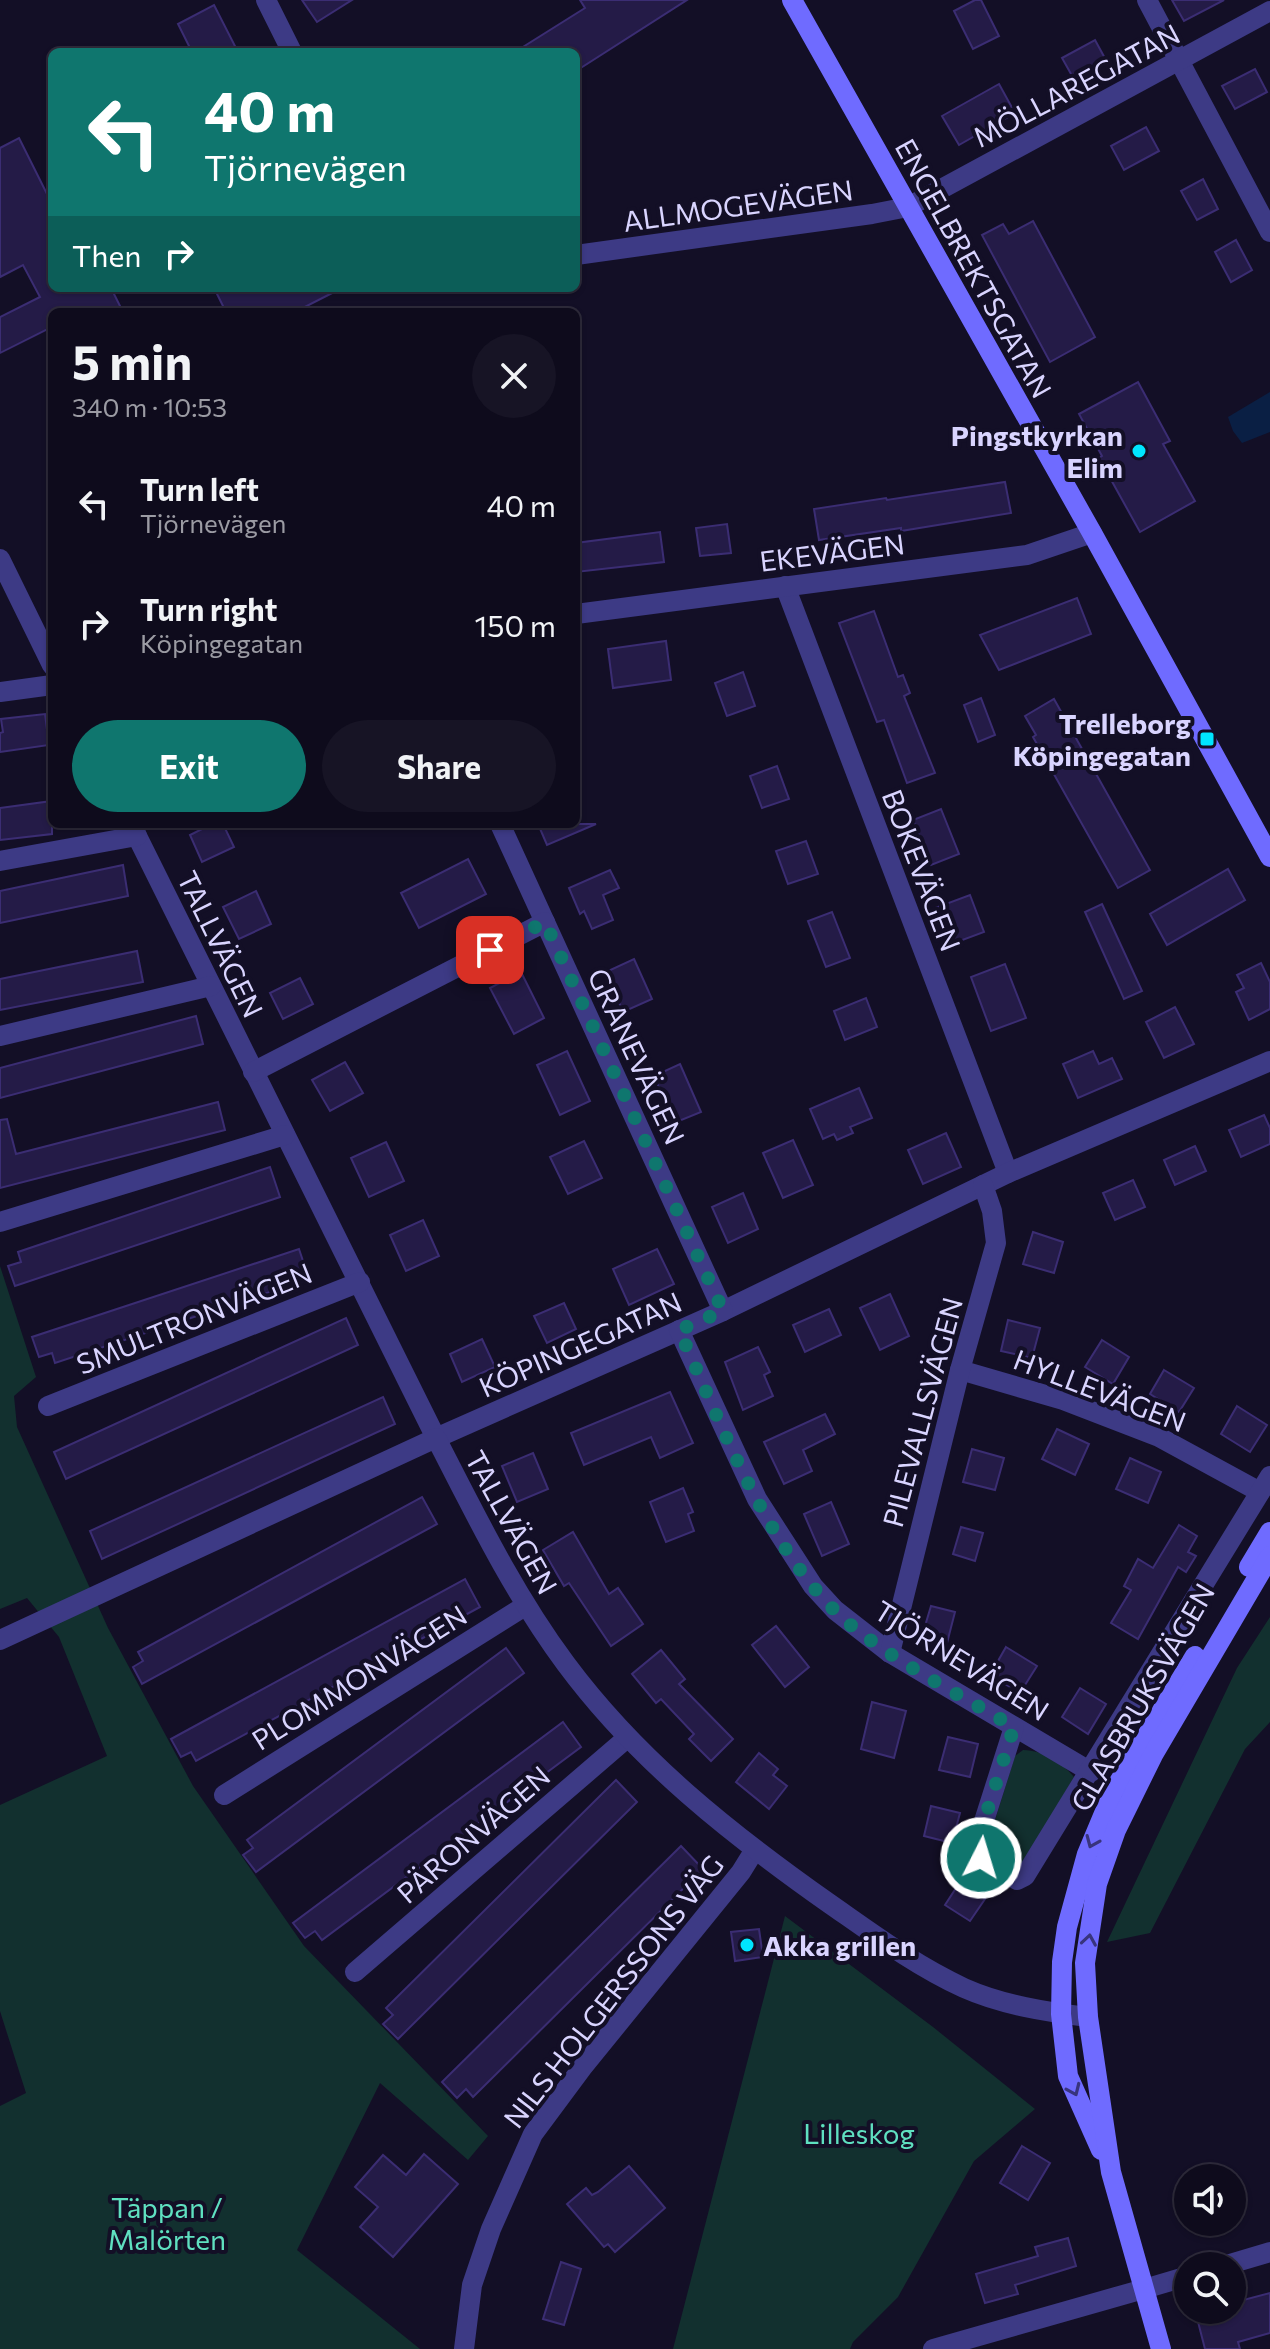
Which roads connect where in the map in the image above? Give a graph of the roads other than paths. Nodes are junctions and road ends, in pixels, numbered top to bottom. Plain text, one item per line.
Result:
1 (266, 0) edge
2 (792, 0) edge
3 (1147, 0) edge
4 (1270, 11) edge
5 (290, 48) edge
6 (1181, 61) junction
7 (908, 207) junction
8 (1270, 232) edge
9 (580, 254) edge
10 (1092, 533) junction
11 (0, 559) edge
12 (785, 586) junction
13 (580, 613) edge
14 (48, 657) edge
15 (48, 686) edge
16 (0, 692) edge
17 (502, 828) edge
18 (134, 830) edge
19 (1270, 857) edge
20 (0, 861) edge
21 (545, 922) junction
22 (211, 986) junction
23 (0, 1036) edge
24 (1270, 1061) edge
25 (253, 1072) junction
26 (285, 1135) junction
27 (1008, 1173) junction
28 (983, 1185) junction
29 (0, 1222) edge
30 (360, 1282) junction
31 (723, 1311) junction
32 (679, 1330) junction
33 (960, 1370) junction
34 (48, 1406) dead end
35 (436, 1438) junction
36 (1265, 1484) edge
37 (1270, 1532) edge
38 (1270, 1556) edge
39 (525, 1606) junction
40 (0, 1640) edge
41 (890, 1653) junction
42 (1014, 1727) junction
43 (627, 1738) junction
44 (1091, 1772) junction
45 (224, 1795) dead end
46 (754, 1851) junction
47 (355, 1972) dead end
48 (1061, 2014) junction
49 (1088, 2017) junction
50 (1111, 2172) junction
51 (1270, 2252) edge
52 (1246, 2259) edge
53 (1174, 2280) edge
54 (1144, 2289) junction
55 (464, 2349) edge
56 (933, 2349) edge
57 (1161, 2349) edge

1 - 5 street
2 - 7 main road, ENGELBREKTSGATAN
3 - 6 street
4 - 6 street, MÖLLAREGATAN
6 - 7 street, MÖLLAREGATAN
6 - 8 street
7 - 9 street, ALLMOGEVÄGEN
7 - 10 main road, ENGELBREKTSGATAN
10 - 12 street, EKEVÄGEN
10 - 19 main road, ENGELBREKTSGATAN
11 - 14 street
12 - 13 street, EKEVÄGEN
12 - 27 street, BOKEVÄGEN
15 - 16 street
17 - 21 street, GRANEVÄGEN
18 - 20 street
18 - 22 street, TALLVÄGEN
21 - 25 street
21 - 31 street, GRANEVÄGEN
22 - 23 street
22 - 25 street, TALLVÄGEN
24 - 27 street, KÖPINGEGATAN
25 - 26 street, TALLVÄGEN
26 - 29 street
26 - 30 street, TALLVÄGEN
27 - 28 street, KÖPINGEGATAN
28 - 31 street, KÖPINGEGATAN
28 - 33 street, PILEVALLSVÄGEN
30 - 34 street, SMULTRONVÄGEN
30 - 35 street, TALLVÄGEN
31 - 32 street, KÖPINGEGATAN
32 - 35 street, KÖPINGEGATAN
32 - 41 street, TJÖRNEVÄGEN
33 - 36 street, HYLLEVÄGEN
33 - 41 street, PILEVALLSVÄGEN
35 - 39 street, TALLVÄGEN
35 - 40 street, KÖPINGEGATAN
36 - 44 street
37 -> 48 main road, GLASBRUKSVÄGEN
49 -> 38 main road, GLASBRUKSVÄGEN
39 - 43 street, TALLVÄGEN
39 - 45 street, PLOMMONVÄGEN
41 - 42 street, TJÖRNEVÄGEN
42 - 44 street, TJÖRNEVÄGEN
42 - 44 street
43 - 46 street, TALLVÄGEN
43 - 47 street, PÄRONVÄGEN
46 - 48 street, TALLVÄGEN
46 - 55 street, NILS HOLGERSSONS VÄG
48 - 49 street, TALLVÄGEN
48 -> 50 main road, GLASBRUKSVÄGEN
49 - 50 main road, GLASBRUKSVÄGEN
50 - 54 main road, GLASBRUKSVÄGEN
51 - 52 street
53 - 54 street
54 - 56 street
54 - 57 main road, GLASBRUKSVÄGEN

